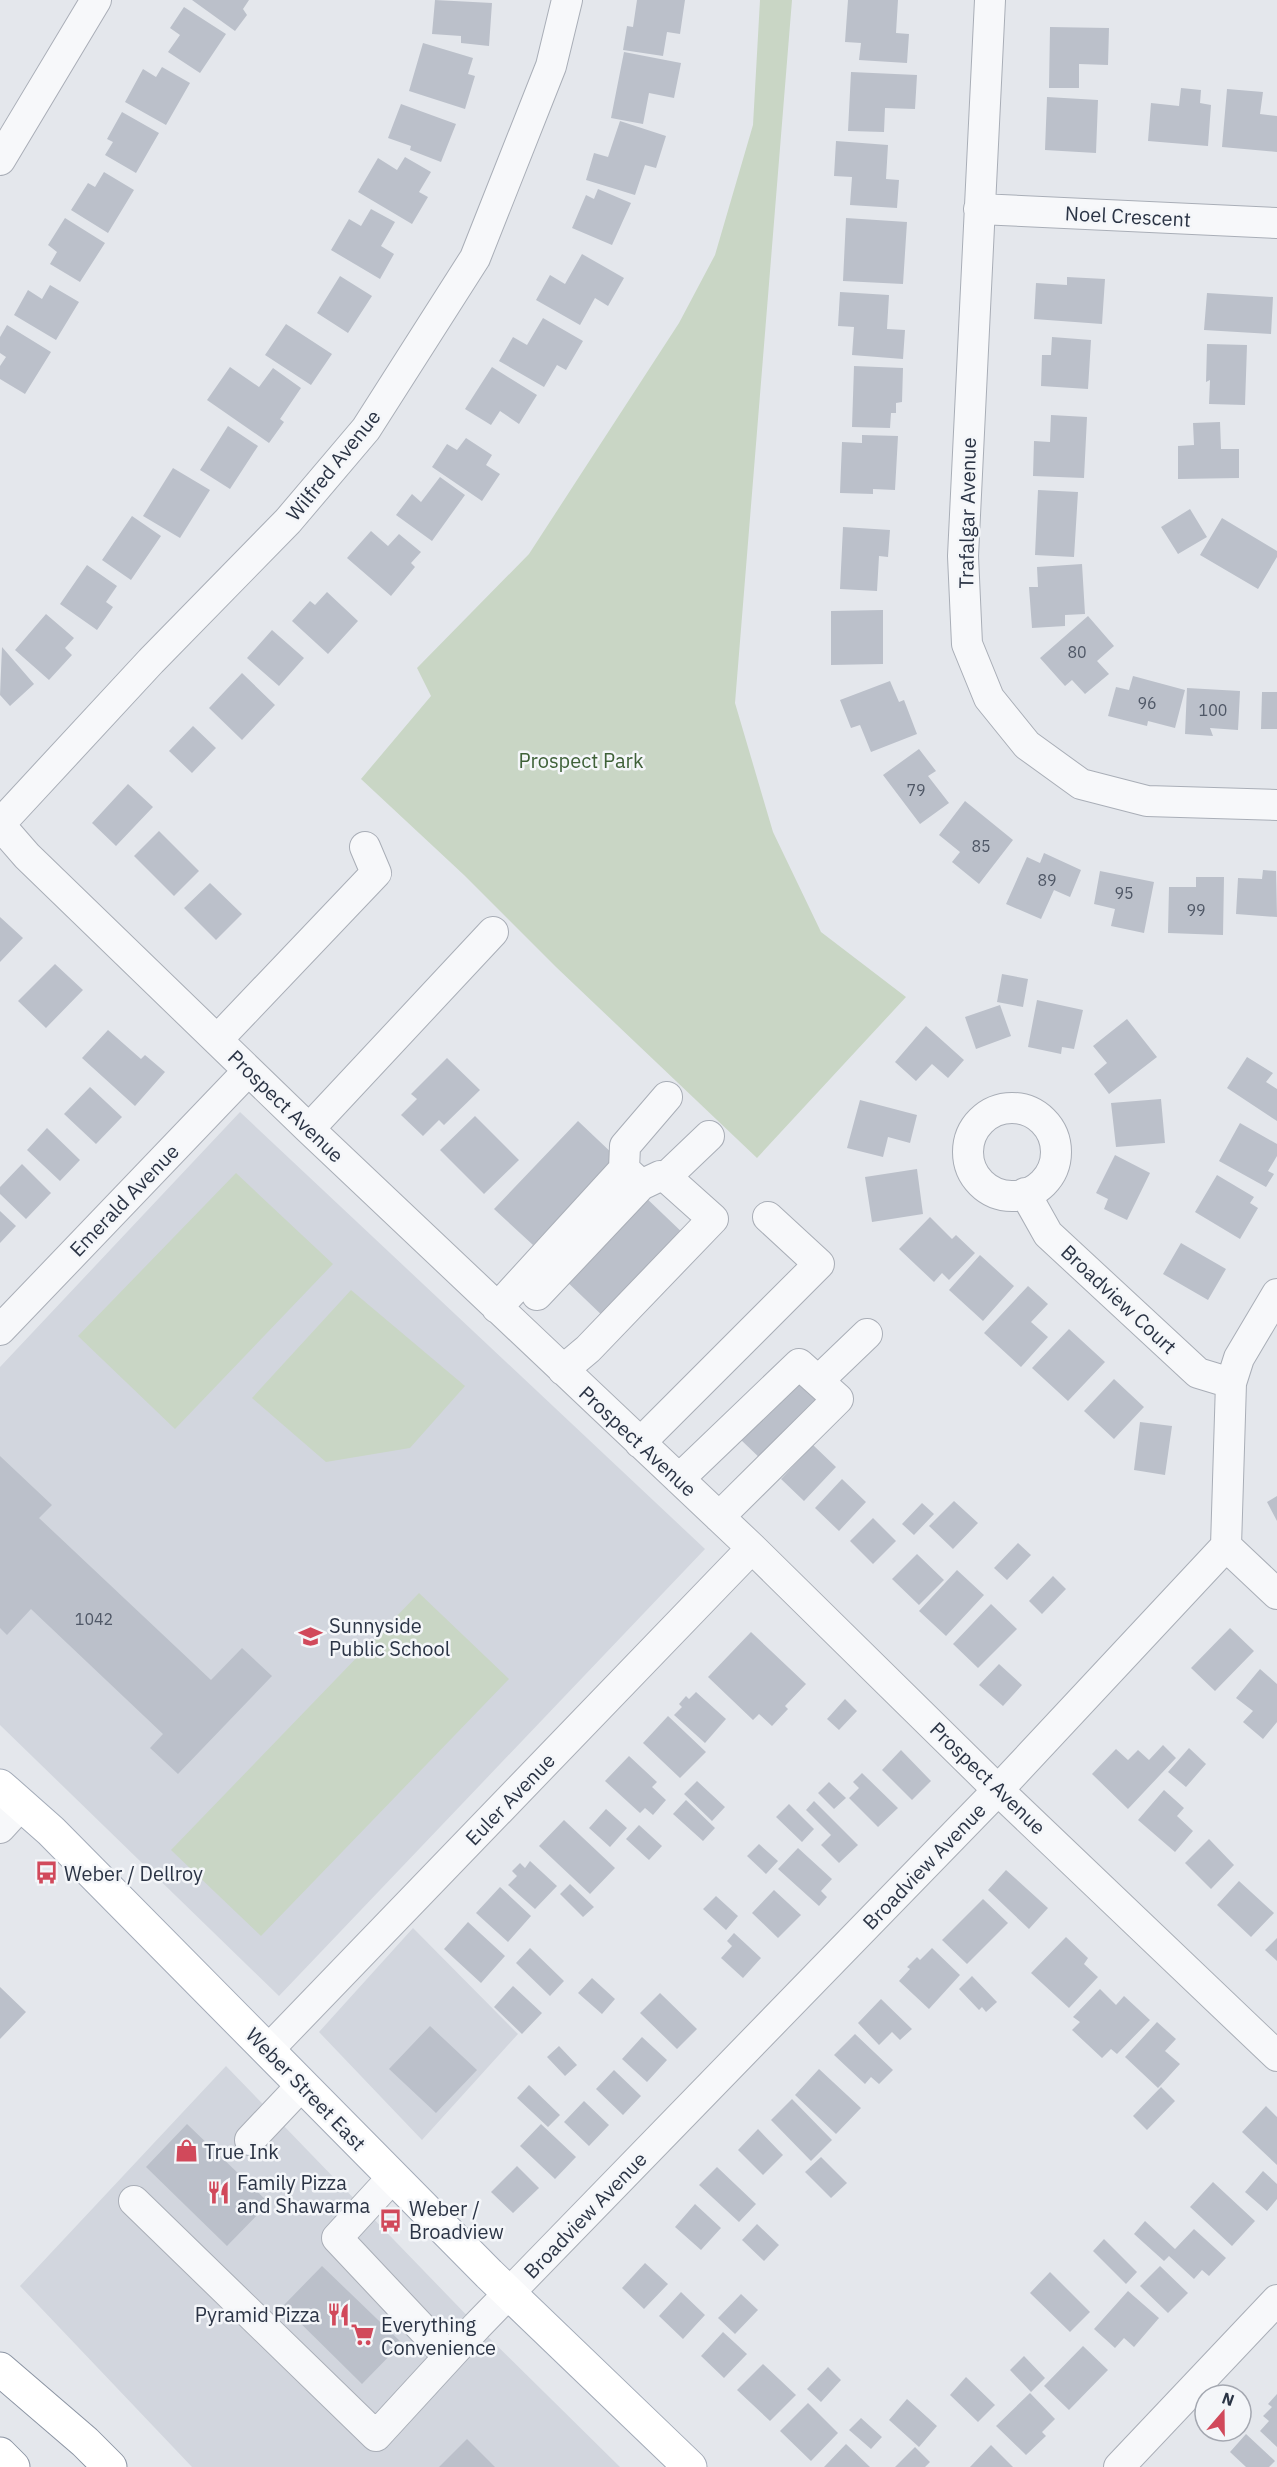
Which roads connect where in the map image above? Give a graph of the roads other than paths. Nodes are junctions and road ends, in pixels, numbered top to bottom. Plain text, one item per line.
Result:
1 (96, 0) edge
2 (567, 0) edge
3 (990, 0) edge
4 (0, 160) edge
5 (979, 209) junction
6 (1277, 223) edge
7 (1277, 805) edge
8 (0, 825) edge
9 (365, 847) dead end
10 (493, 933) dead end
11 (217, 1040) junction
12 (248, 1071) junction
13 (667, 1097) dead end
14 (309, 1129) junction
15 (709, 1136) dead end
16 (643, 1177) junction
17 (1025, 1193) dead end
18 (768, 1217) dead end
19 (1277, 1294) edge
20 (505, 1315) junction
21 (0, 1330) edge
22 (867, 1334) dead end
23 (563, 1370) junction
24 (818, 1381) junction
25 (1231, 1383) junction
26 (640, 1443) junction
27 (679, 1479) junction
28 (719, 1517) junction
29 (1226, 1546) junction
30 (752, 1548) junction
31 (1277, 1593) edge
32 (998, 1790) junction
33 (7, 1806) edge
34 (268, 2050) junction
35 (1277, 2056) edge
36 (302, 2085) junction
37 (250, 2140) dead end
38 (393, 2177) junction
39 (134, 2201) dead end
40 (508, 2294) junction
41 (1277, 2300) edge
42 (0, 2343) edge
43 (448, 2356) junction
44 (0, 2369) edge
45 (85, 2442) junction
46 (0, 2454) edge
47 (14, 2467) edge
48 (110, 2467) edge
49 (690, 2467) edge
50 (1119, 2467) edge

1 - 4 street
2 - 8 street, Wilfred Avenue
3 - 5 street, Trafalgar Avenue
5 - 6 street, Noel Crescent
5 - 7 street, Trafalgar Avenue
8 - 11 street, Prospect Avenue
9 - 11 street
10 - 14 street
11 - 12 street, Prospect Avenue
12 - 14 street, Prospect Avenue
12 - 21 street, Emerald Avenue
13 - 16 street
14 - 20 street, Prospect Avenue
15 - 16 street
16 - 20 street
16 - 23 street
17 - 25 street, Broadview Court
18 - 26 street
19 - 25 street
20 - 23 street, Prospect Avenue
22 - 24 street
23 - 26 street, Prospect Avenue
24 - 27 street
24 - 28 street
25 - 29 street
26 - 27 street, Prospect Avenue
27 - 28 street, Prospect Avenue
28 - 30 street, Prospect Avenue
29 - 31 street
29 - 32 street, Broadview Avenue
30 - 32 street, Prospect Avenue
30 - 34 street, Euler Avenue
32 - 35 street, Prospect Avenue
32 - 40 street, Broadview Avenue
33 - 34 main road, Weber Street East
34 - 36 main road, Weber Street East
36 - 37 street
36 - 38 main road, Weber Street East
38 - 40 main road, Weber Street East
38 - 43 street
39 - 43 street, Broadview Avenue
40 - 43 street, Broadview Avenue
40 - 49 main road, Weber Street East
41 - 50 street
42 - 45 main road
44 - 45 main road
45 - 48 main road
46 - 47 main road

